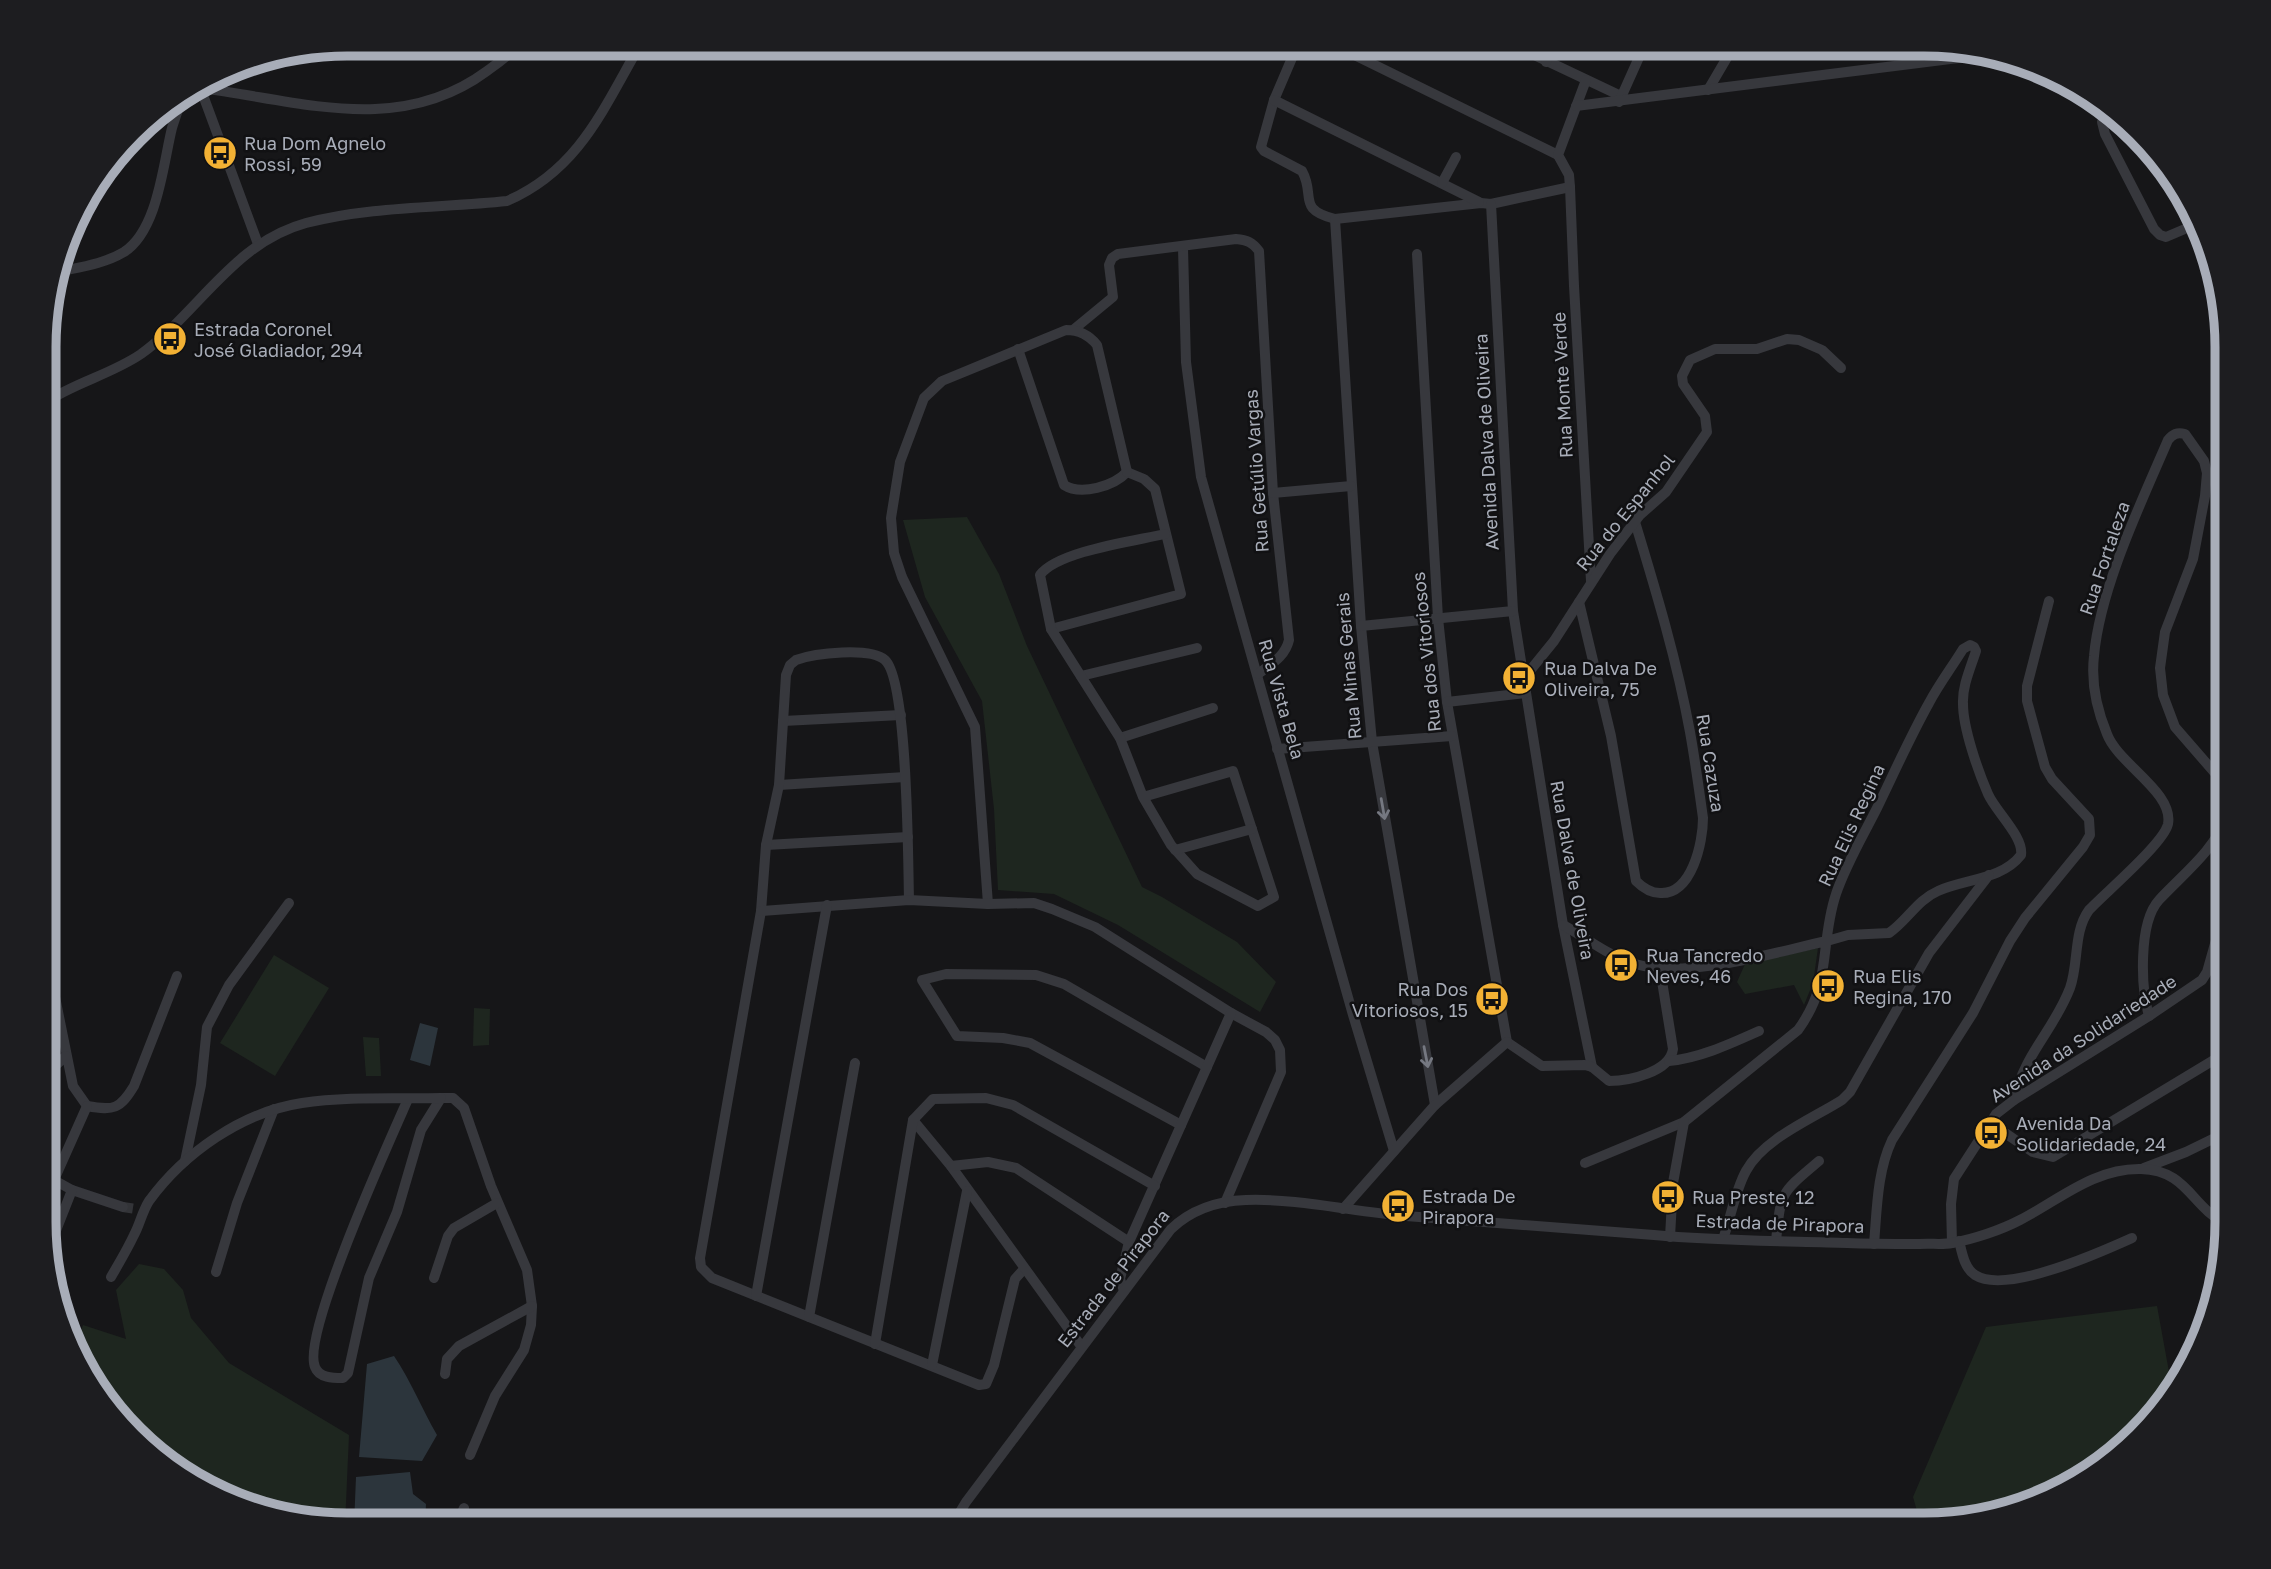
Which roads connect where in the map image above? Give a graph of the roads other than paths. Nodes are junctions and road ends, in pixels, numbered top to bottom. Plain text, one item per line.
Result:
1 (507, 56) edge
2 (635, 56) edge
3 (1293, 56) edge
4 (1356, 56) edge
5 (1534, 56) edge
6 (1549, 56) edge
7 (1640, 56) edge
8 (1728, 56) edge
9 (1957, 58) edge
10 (1546, 62) junction
11 (1586, 80) junction
12 (213, 89) edge
13 (1708, 90) junction
14 (203, 95) edge
15 (1620, 99) junction
16 (1274, 100) junction
17 (1576, 106) junction
18 (178, 111) edge
19 (2105, 119) edge
20 (1558, 155) junction
21 (1456, 157) dead end
22 (1442, 183) junction
23 (1570, 187) junction
24 (1486, 203) junction
25 (1335, 219) junction
26 (2189, 227) edge
27 (258, 244) junction
28 (1183, 248) junction
29 (1417, 254) dead end
30 (67, 270) edge
31 (1073, 330) junction
32 (1018, 349) junction
33 (1842, 369) dead end
34 (56, 395) edge
35 (1127, 472) junction
36 (1351, 486) junction
37 (1273, 493) junction
38 (1634, 522) junction
39 (1165, 534) junction
40 (1591, 581) junction
41 (2049, 601) dead end
42 (1579, 602) junction
43 (1513, 611) junction
44 (1438, 618) junction
45 (1361, 626) junction
46 (1051, 629) junction
47 (1197, 648) dead end
48 (1258, 674) junction
49 (1081, 676) junction
50 (1524, 678) junction
51 (1526, 693) junction
52 (1447, 702) junction
53 (1213, 708) dead end
54 (901, 715) junction
55 (783, 721) junction
56 (1452, 736) junction
57 (1120, 738) junction
58 (1372, 742) junction
59 (1278, 749) junction
60 (2215, 773) edge
61 (905, 777) junction
62 (779, 785) junction
63 (1143, 797) junction
64 (1252, 829) junction
65 (908, 837) junction
66 (2215, 838) edge
67 (766, 845) junction
68 (1175, 850) junction
69 (1989, 875) junction
70 (909, 900) junction
71 (289, 903) dead end
72 (988, 904) junction
73 (827, 905) junction
74 (761, 911) junction
75 (1563, 925) junction
76 (1827, 940) junction
77 (2215, 944) edge
78 (1660, 970) junction
79 (177, 976) dead end
80 (56, 1010) edge
81 (1231, 1013) junction
82 (2149, 1016) junction
83 (1759, 1031) dead end
84 (1507, 1042) junction
85 (66, 1056) junction
86 (2215, 1059) edge
87 (1669, 1061) junction
88 (855, 1063) dead end
89 (56, 1065) edge
90 (1206, 1067) junction
91 (1592, 1067) junction
92 (441, 1098) junction
93 (408, 1099) junction
94 (2014, 1100) junction
95 (88, 1105) junction
96 (1435, 1105) junction
97 (274, 1109) junction
98 (913, 1120) junction
99 (1684, 1122) junction
100 (1989, 1122) junction
101 (1181, 1125) junction
102 (2215, 1138) edge
103 (1394, 1151) junction
104 (185, 1161) junction
105 (1819, 1161) dead end
106 (1585, 1163) dead end
107 (951, 1166) junction
108 (2141, 1169) junction
109 (56, 1176) edge
110 (56, 1181) edge
111 (1155, 1186) junction
112 (72, 1190) junction
113 (967, 1191) junction
114 (497, 1203) junction
115 (1225, 1203) junction
116 (123, 1207) tunnel mouth
117 (1343, 1209) junction
118 (2215, 1218) edge
119 (56, 1230) edge
120 (1670, 1237) junction
121 (1723, 1238) junction
122 (2132, 1238) dead end
123 (1776, 1241) junction
124 (1129, 1242) junction
125 (1956, 1242) junction
126 (1874, 1244) junction
127 (1024, 1269) junction
128 (216, 1272) dead end
129 (111, 1277) dead end
130 (434, 1278) dead end
131 (1124, 1290) junction
132 (756, 1296) junction
133 (532, 1306) junction
134 (809, 1317) junction
135 (875, 1344) junction
136 (1081, 1346) junction
137 (932, 1365) junction
138 (445, 1374) dead end
139 (470, 1455) dead end
140 (464, 1508) dead end
141 (462, 1513) edge
142 (959, 1513) edge

1 - 12 street
2 - 27 street
3 - 16 street
4 - 20 street
5 - 10 street
6 - 10 street
7 - 15 street
8 - 13 street
9 - 13 street
10 - 11 street
11 - 15 street
11 - 17 street
13 - 15 street
14 - 27 street
15 - 17 street
16 - 22 street
16 - 25 street
17 - 20 street
18 - 30 street
19 - 26 street
20 - 23 street, Rua Monte Verde
21 - 22 street
22 - 24 street
23 - 24 street
23 - 40 street, Rua Monte Verde
24 - 25 street
24 - 43 street, Avenida Dalva de Oliveira
25 - 36 street, Rua Minas Gerais
27 - 34 street
28 - 31 street
28 - 37 street, Rua Getúlio Vargas
28 - 48 street, Rua Vista Bela
29 - 44 street, Rua dos Vitoriosos
31 - 32 street
31 - 35 street
32 - 35 street
32 - 72 street
33 - 38 street, Rua do Espanhol
35 - 39 street
36 - 37 street
36 - 45 street, Rua Minas Gerais
37 - 48 street, Rua Getúlio Vargas
38 - 40 street, Rua do Espanhol
38 - 42 street, Rua Cazuza
39 - 46 street
39 - 46 street
40 - 42 street, Rua do Espanhol
41 - 126 street
42 - 50 street, Rua do Espanhol
43 - 44 street
43 - 50 street, Avenida Dalva de Oliveira
44 - 45 street
44 - 52 street, Rua dos Vitoriosos
45 - 58 street, Rua Minas Gerais
46 - 49 street
47 - 49 street
48 - 59 street, Rua Vista Bela
49 - 57 street
50 - 51 street, Rua Dalva de Oliveira
51 - 52 street
51 - 75 street, Rua Dalva de Oliveira
52 - 56 street, Rua dos Vitoriosos
53 - 57 street
54 - 55 street
54 - 55 street
54 - 61 street
55 - 62 street
56 - 58 street
56 - 84 street, Rua dos Vitoriosos
57 - 63 street
58 - 59 street
58 -> 96 street, Rua Minas Gerais
59 - 103 street, Rua Vista Bela
60 - 94 street, Rua Fortaleza
61 - 62 street
61 - 65 street
62 - 67 street
63 - 64 street
63 - 68 street
64 - 68 street
64 - 68 street
65 - 67 street
65 - 70 street
66 - 82 street
67 - 74 street
69 - 76 street
69 - 76 street, Rua Elis Regina
69 - 121 street
70 - 72 street
70 - 73 street
71 - 104 street
72 - 81 street
73 - 74 street
73 - 132 street
74 - 132 street
75 - 78 street
75 - 91 street, Rua Dalva de Oliveira
76 - 78 street
76 - 99 street, Rua Elis Regina
77 - 82 street, Avenida da Solidariedade
78 - 87 street
79 - 95 street
80 - 85 street
81 - 90 street
81 - 115 street
82 - 94 street, Avenida da Solidariedade
83 - 87 street
84 - 91 street
84 - 96 street
85 - 89 street
85 - 95 street
86 - 100 street
87 - 91 street
88 - 134 street
90 - 101 street
90 - 101 street
92 - 93 street
92 - 93 street
92 - 114 street
93 - 97 street
94 - 100 street, Avenida da Solidariedade
95 - 109 street
96 - 103 street
97 - 104 street
97 - 128 street
98 - 107 street
98 - 111 street
98 - 135 street
99 - 106 street, Rua Elis Regina
99 - 120 street
100 - 125 street, Avenida da Solidariedade
101 - 111 street
102 - 108 street
103 - 117 street
104 - 129 street
105 - 123 street
107 - 113 street
107 - 124 street
108 - 118 street, Estrada de Pirapora
108 - 125 street, Estrada de Pirapora
110 - 112 street
111 - 124 street
112 - 116 street
112 - 119 street
113 - 127 street
113 - 137 street
114 - 130 street
114 - 133 street
115 - 117 street, Estrada de Pirapora
115 - 131 street, Estrada de Pirapora
117 - 120 street, Estrada de Pirapora
120 - 121 street, Estrada de Pirapora
121 - 123 street, Estrada de Pirapora
122 - 125 street
123 - 126 street, Estrada de Pirapora
124 - 131 street
125 - 126 street, Estrada de Pirapora
127 - 136 street
127 - 137 street
131 - 136 street, Estrada de Pirapora
132 - 134 street
133 - 138 street
133 - 139 street
134 - 135 street
135 - 137 street
136 - 142 street, Estrada de Pirapora
140 - 141 street

